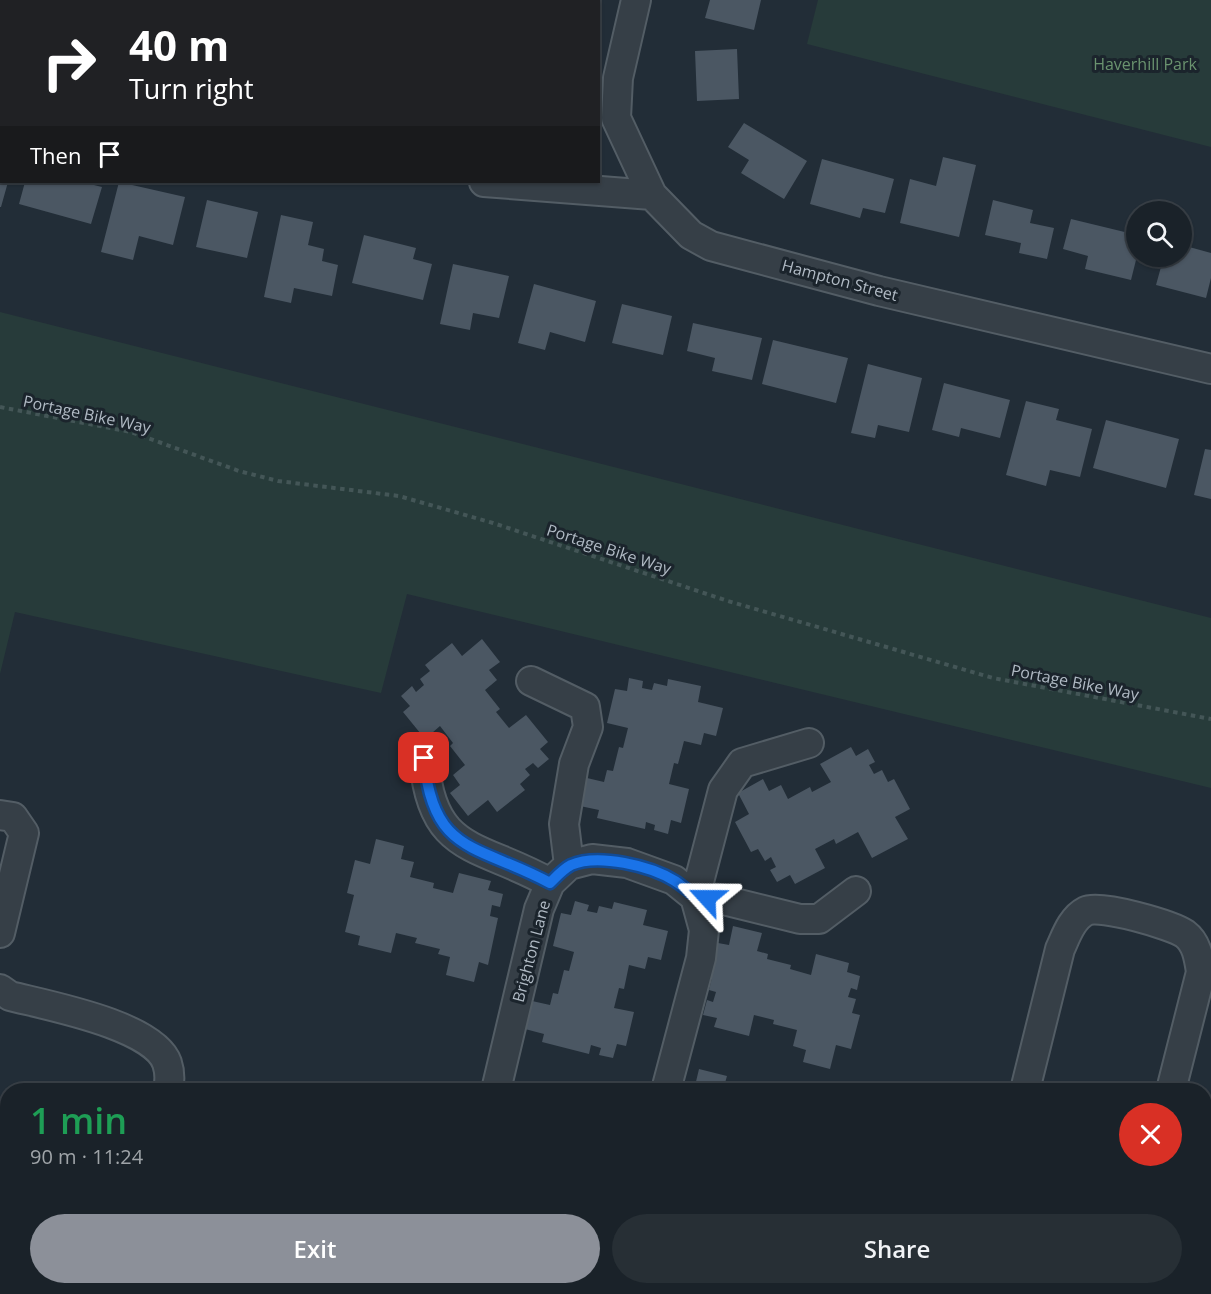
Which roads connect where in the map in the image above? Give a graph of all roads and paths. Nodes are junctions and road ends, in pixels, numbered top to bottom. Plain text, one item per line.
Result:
1 (636, 0) edge
2 (497, 183) edge
3 (652, 195) junction
4 (1211, 369) edge
5 (0, 408) edge
6 (531, 681) dead end
7 (1211, 719) edge
8 (809, 743) dead end
9 (424, 758) dead end
10 (0, 815) edge
11 (560, 874) junction
12 (856, 891) dead end
13 (695, 897) junction
14 (0, 933) edge
15 (0, 988) edge
16 (169, 1083) edge
17 (498, 1083) edge
18 (668, 1083) edge
19 (1027, 1083) edge
20 (1173, 1083) edge

1 - 3 street, Hampton Street
2 - 3 street
3 - 4 street, Hampton Street
5 - 7 path, Portage Bike Way
6 - 11 street
8 - 13 street
9 - 11 street
10 - 14 street
11 - 13 street
11 - 17 street, Brighton Lane
12 - 13 street
13 - 18 street
15 - 16 street
19 - 20 street

